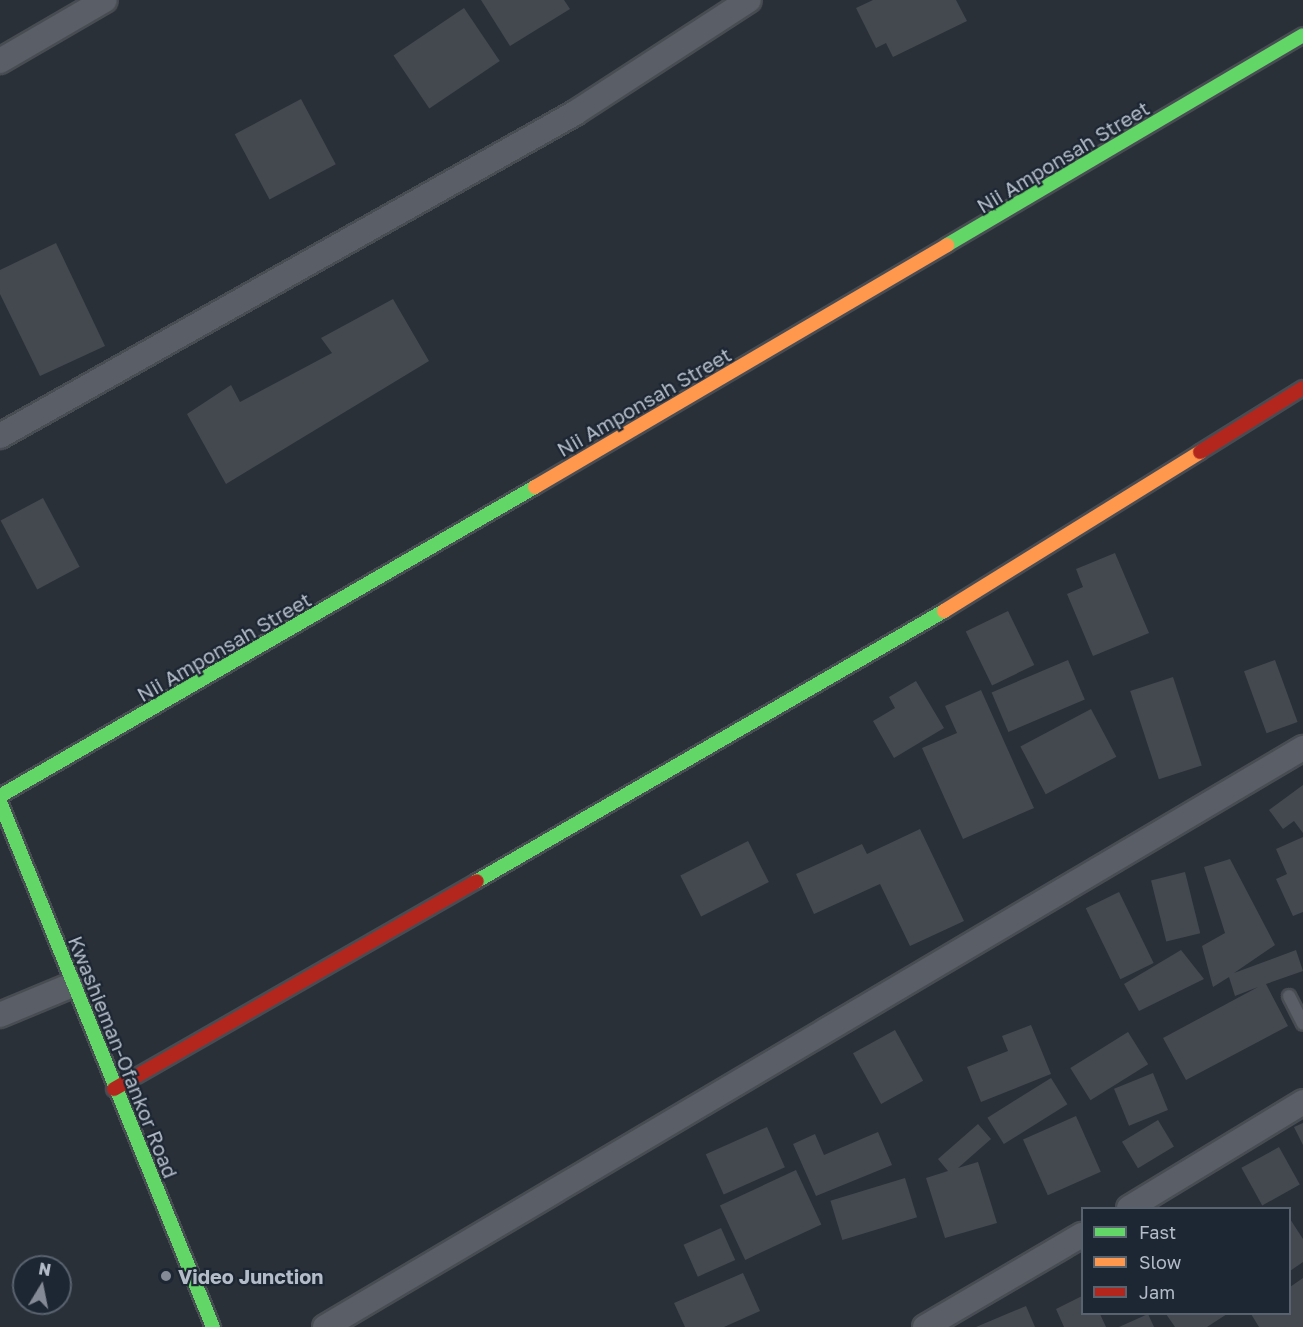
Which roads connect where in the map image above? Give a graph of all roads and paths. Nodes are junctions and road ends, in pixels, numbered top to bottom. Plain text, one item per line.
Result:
1 (105, 0) edge
2 (749, 0) edge
3 (1303, 35) edge
4 (0, 61) edge
5 (1303, 388) edge
6 (0, 436) edge
7 (1303, 747) edge
8 (0, 796) edge
9 (0, 802) edge
10 (72, 985) junction
11 (1289, 996) dead end
12 (0, 1015) edge
13 (1303, 1024) edge
14 (114, 1089) junction
15 (1303, 1102) edge
16 (1132, 1207) edge
17 (1081, 1236) edge
18 (213, 1327) edge
19 (325, 1327) edge
20 (925, 1327) edge

1 - 4 street
2 - 6 street
3 - 8 street, Nii Amponsah Street
5 - 14 street
7 - 19 street
9 - 10 street, Kwashieman-Ofankor Road
10 - 12 street
10 - 14 street, Kwashieman-Ofankor Road
11 - 13 lane
14 - 18 street, Kwashieman-Ofankor Road
15 - 16 street
17 - 20 street

